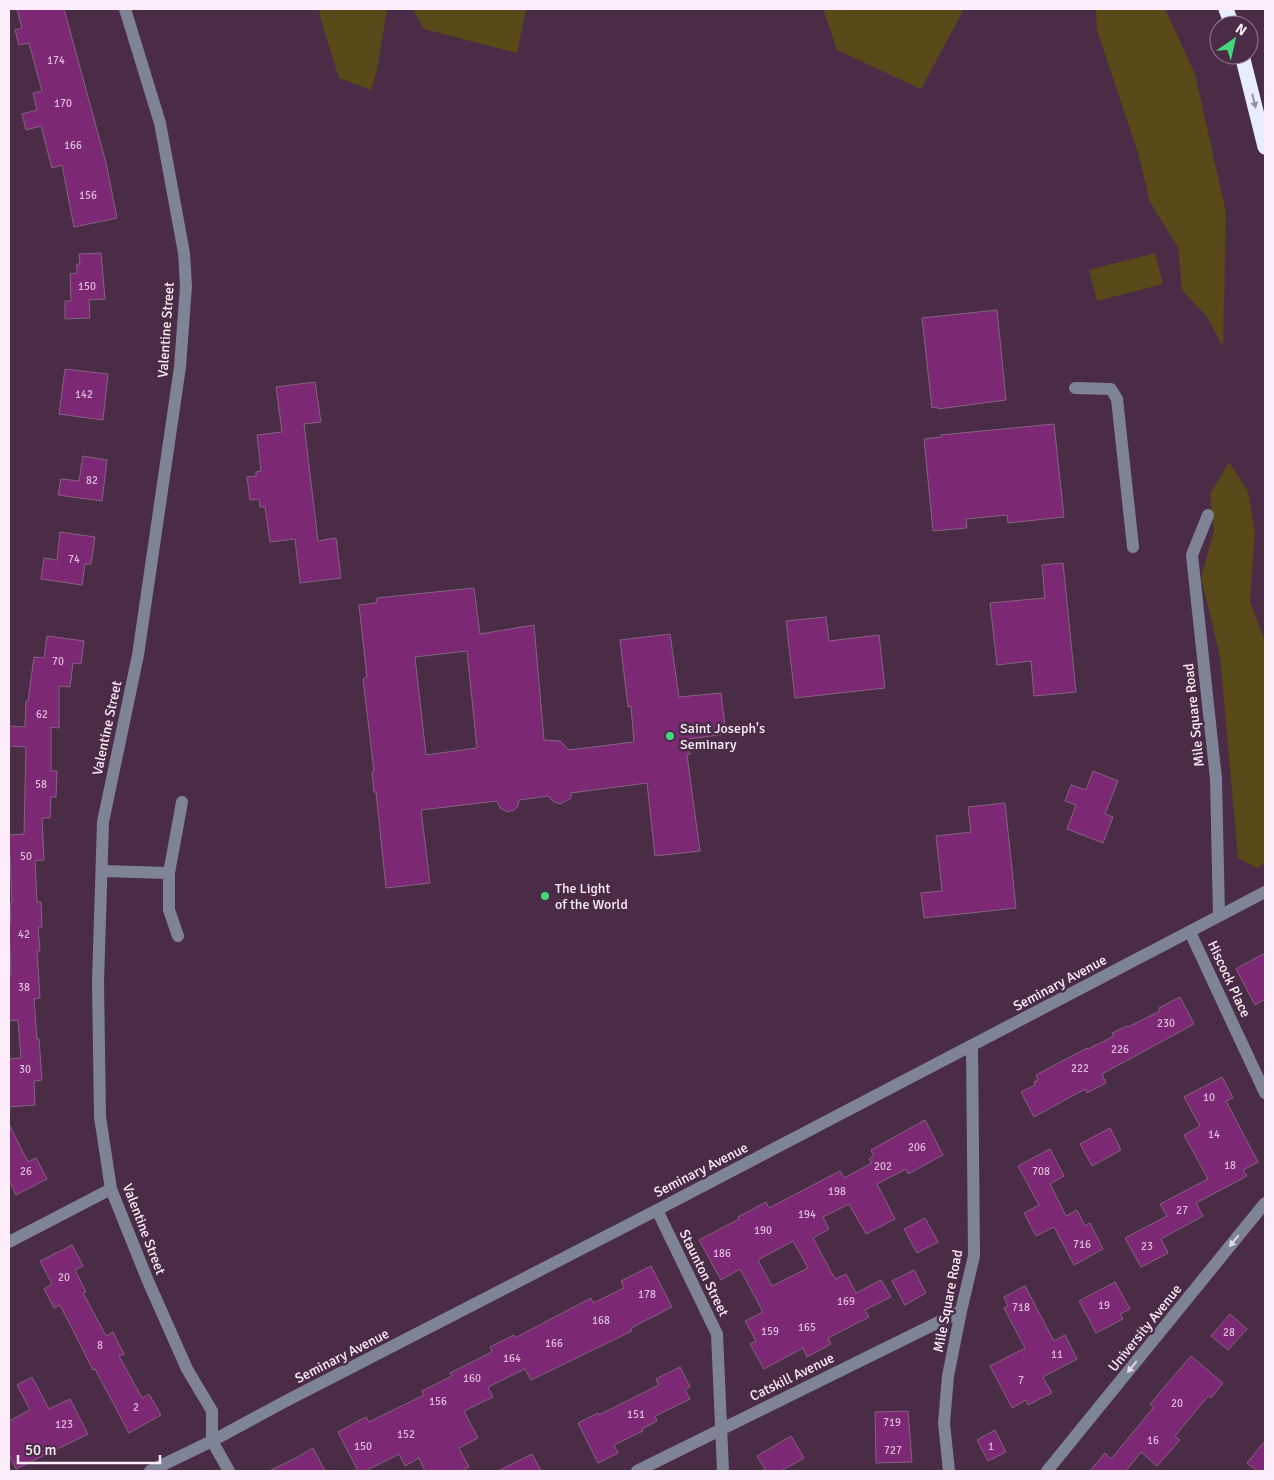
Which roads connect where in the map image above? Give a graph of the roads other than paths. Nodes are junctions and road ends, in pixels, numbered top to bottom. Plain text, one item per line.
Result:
1 (125, 9) edge
2 (1244, 65) edge
3 (1265, 147) edge
4 (1075, 388) dead end
5 (1208, 515) dead end
6 (1133, 547) dead end
7 (182, 802) dead end
8 (102, 871) junction
9 (169, 874) junction
10 (1265, 892) edge
11 (1219, 916) junction
12 (1190, 932) junction
13 (178, 936) dead end
14 (972, 1046) junction
15 (1265, 1093) edge
16 (111, 1189) junction
17 (1265, 1203) edge
18 (656, 1210) junction
19 (9, 1242) edge
20 (961, 1311) junction
21 (722, 1428) junction
22 (212, 1441) junction
23 (150, 1471) edge
24 (229, 1471) edge
25 (637, 1471) edge
26 (723, 1471) edge
27 (949, 1471) edge
28 (1048, 1471) edge

1 - 8 street, Valentine Street
2 -> 3 highway
4 - 6 street
5 - 11 street, Mile Square Road
7 - 9 street
8 - 9 street
8 - 16 street, Valentine Street
9 - 13 street
10 - 11 street, Seminary Avenue
11 - 12 street, Seminary Avenue
12 - 14 street, Seminary Avenue
12 - 15 street, Hiscock Place
14 - 18 street, Seminary Avenue
14 - 20 street, Mile Square Road
16 - 19 street
16 - 22 street, Valentine Street
17 -> 28 street, University Avenue
18 - 21 street, Staunton Street
18 - 22 street, Seminary Avenue
20 - 21 street, Catskill Avenue
20 - 27 street, Mile Square Road
21 - 25 street, Catskill Avenue
21 - 26 street, Staunton Street
22 - 23 street, Seminary Avenue
22 - 24 street

